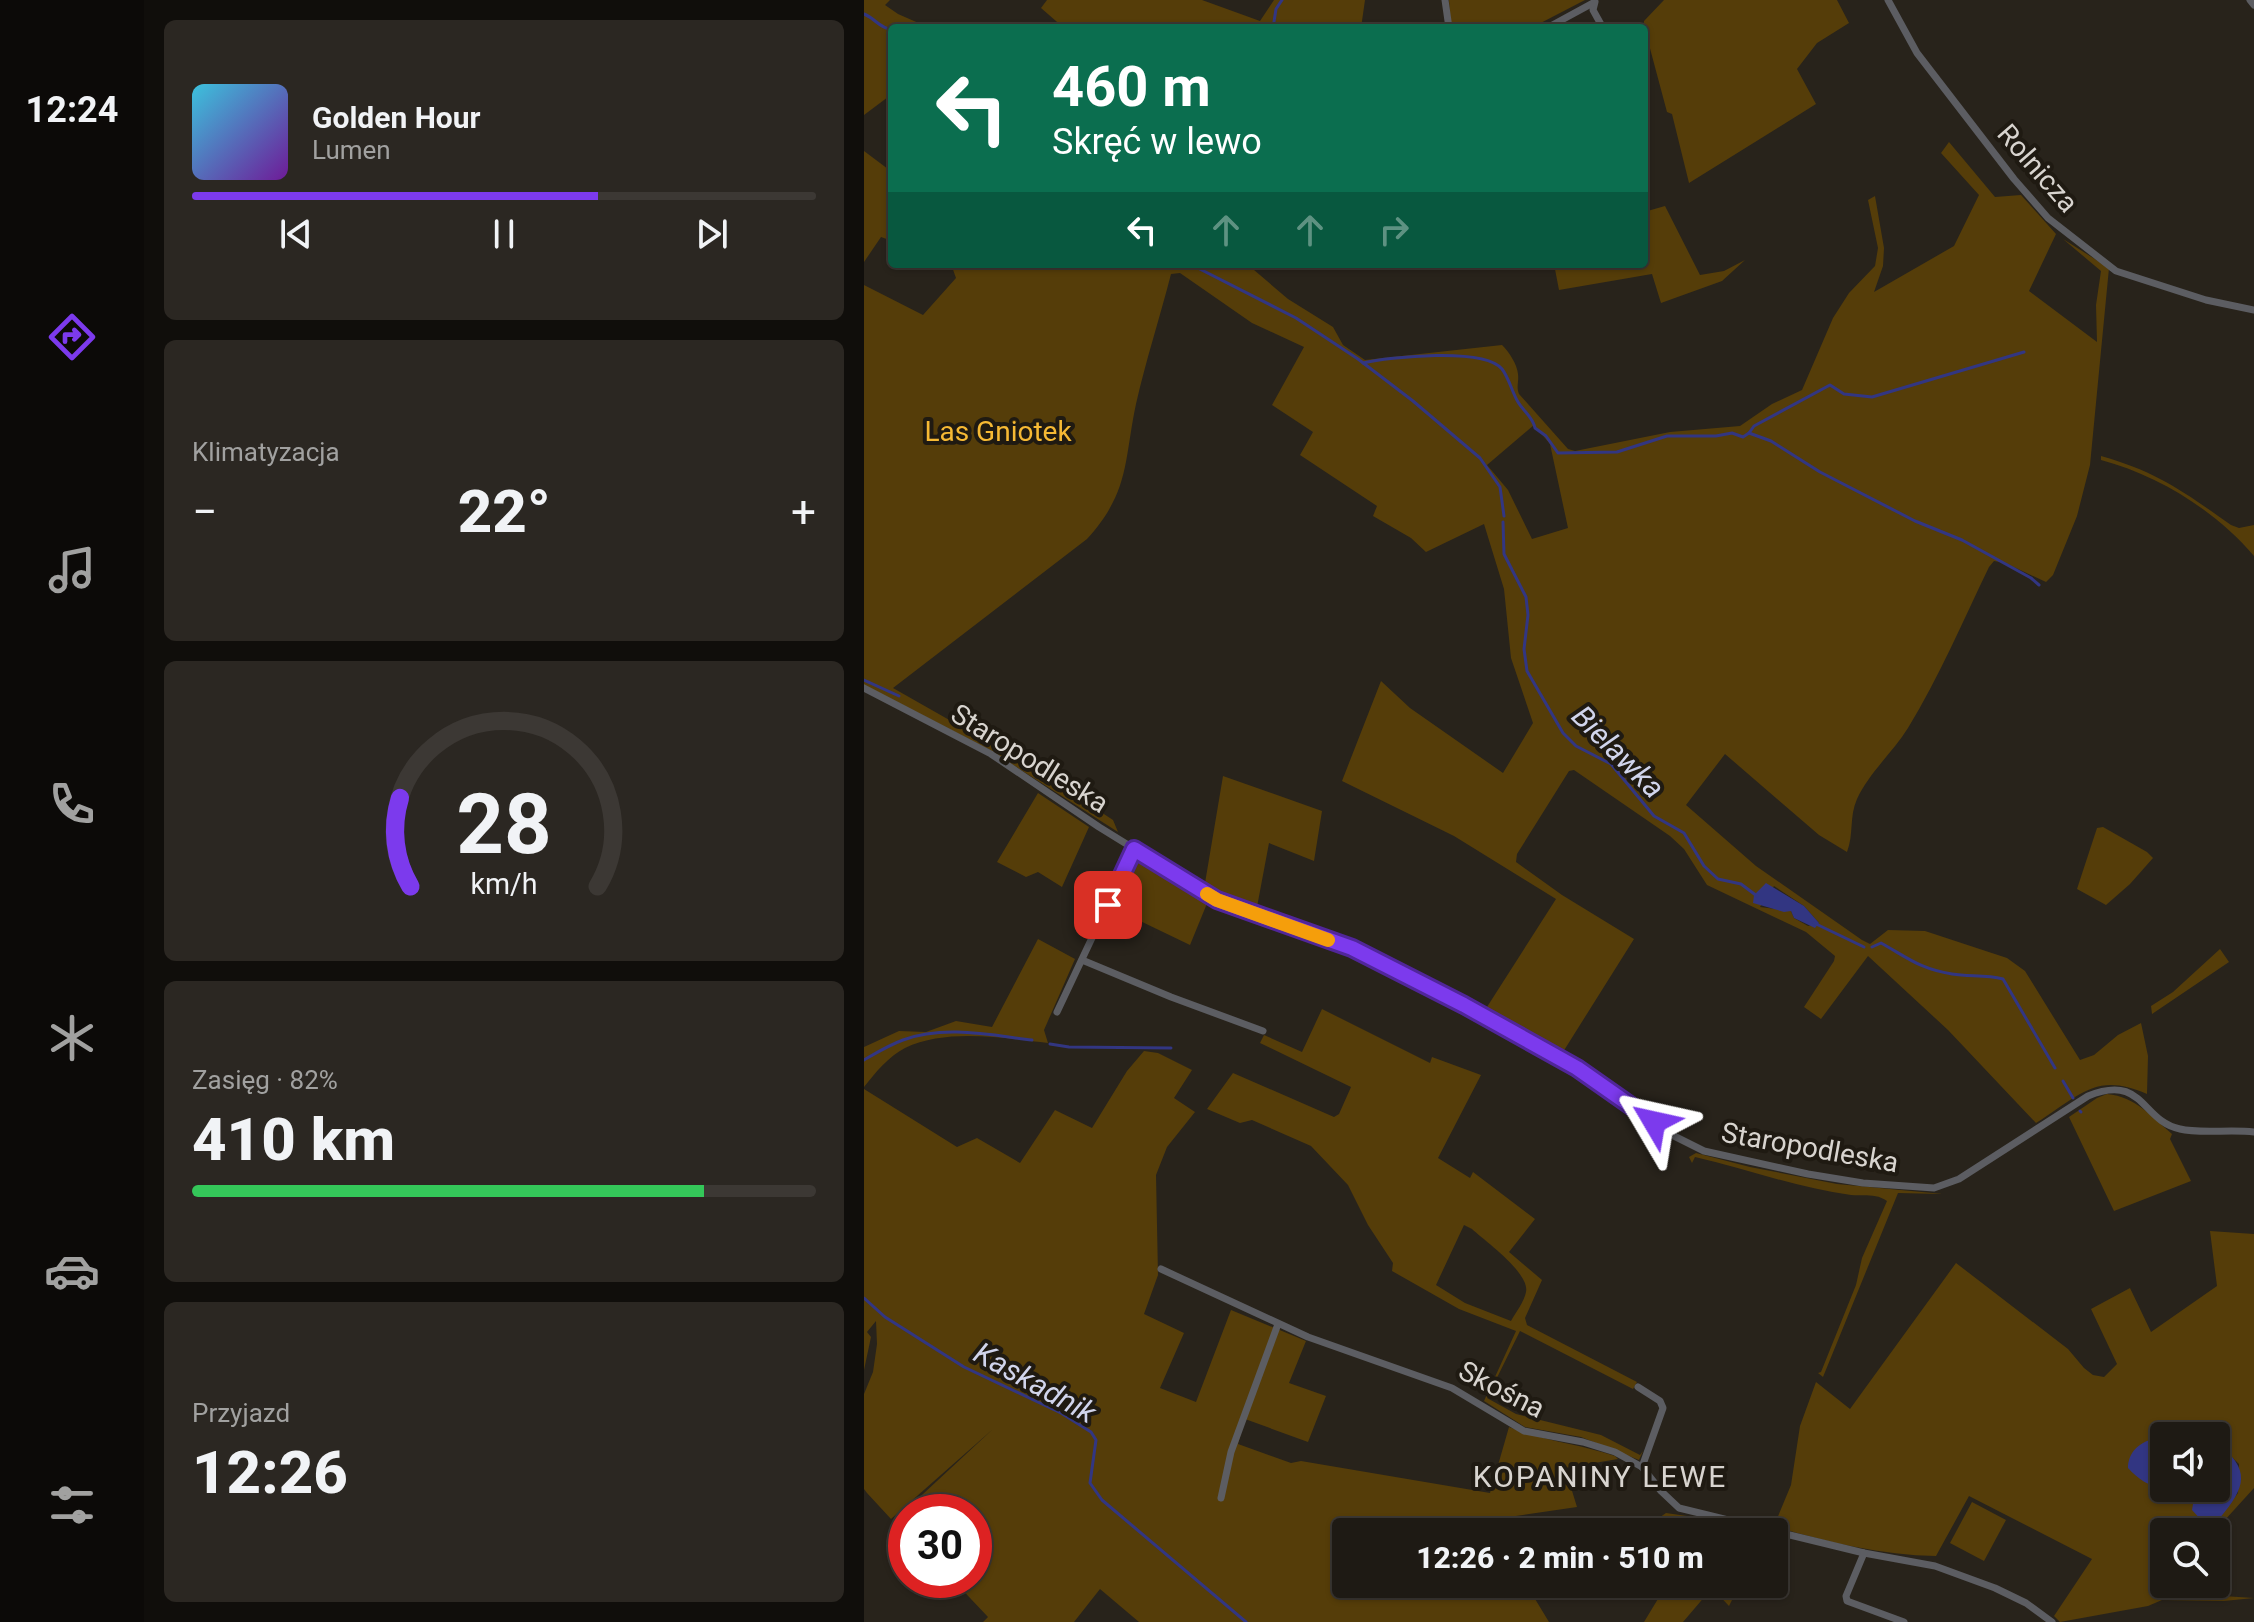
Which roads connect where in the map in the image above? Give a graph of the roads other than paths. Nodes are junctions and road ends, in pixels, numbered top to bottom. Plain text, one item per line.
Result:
1 (1445, 0) edge
2 (1888, 0) edge
3 (2250, 0) edge
4 (1595, 2) edge
5 (2254, 5) edge
6 (1448, 24) edge
7 (1554, 24) edge
8 (1601, 24) edge
9 (2254, 310) edge
10 (864, 688) edge
11 (1134, 849) junction
12 (1082, 960) junction
13 (1057, 1012) dead end
14 (1263, 1031) dead end
15 (2254, 1132) edge
16 (1161, 1269) dead end
17 (1278, 1324) junction
18 (1638, 1387) dead end
19 (1642, 1467) junction
20 (1221, 1498) dead end
21 (1864, 1553) junction
22 (1904, 1622) edge
23 (2052, 1622) edge

1 - 6 street
2 - 9 street, Rolnicza
3 - 5 street
4 - 7 street
4 - 8 street
10 - 11 street, Staropodleska
11 - 12 street
11 - 15 street, Staropodleska
12 - 13 street
12 - 14 street
16 - 17 street, Skośna
17 - 19 street, Skośna
17 - 20 street
18 - 19 street
19 - 21 street, Skośna
21 - 22 street
21 - 23 street, Skośna

